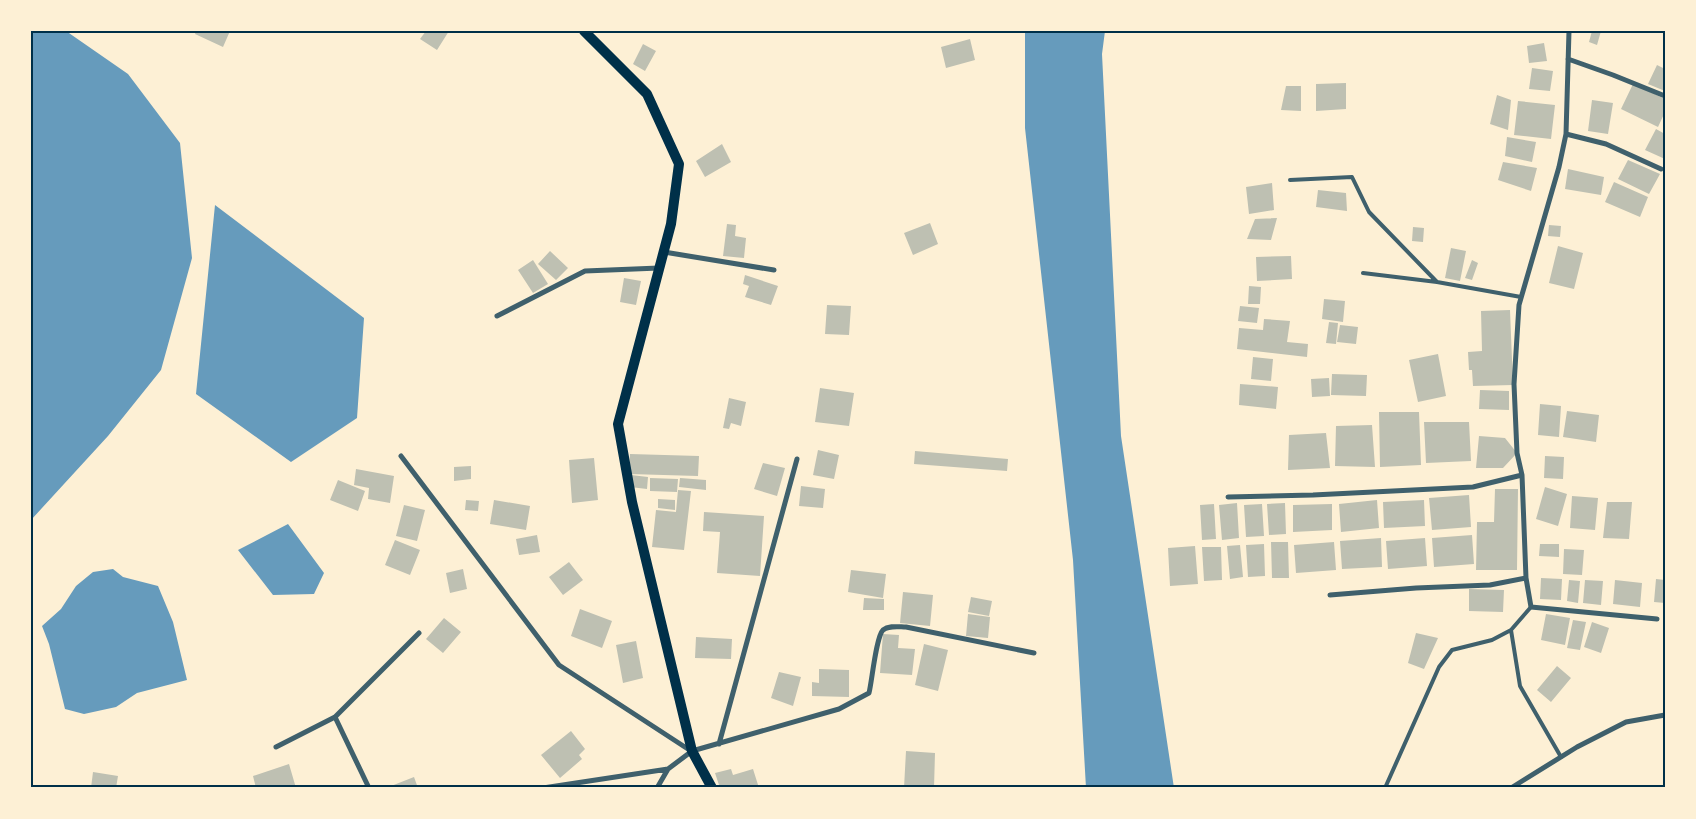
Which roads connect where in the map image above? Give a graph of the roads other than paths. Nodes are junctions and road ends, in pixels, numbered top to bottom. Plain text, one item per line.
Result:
1 (584, 31) edge
2 (1569, 31) edge
3 (1568, 59) junction
4 (1665, 96) edge
5 (1566, 134) junction
6 (1661, 169) dead end
7 (1290, 180) dead end
8 (664, 252) junction
9 (660, 268) junction
10 (774, 270) dead end
11 (1363, 273) dead end
12 (1438, 282) junction
13 (1521, 297) junction
14 (498, 316) dead end
15 (401, 456) dead end
16 (797, 459) dead end
17 (1522, 476) junction
18 (1228, 497) dead end
19 (1526, 578) junction
20 (1330, 596) dead end
21 (1531, 607) junction
22 (1657, 619) dead end
23 (1511, 630) junction
24 (419, 633) dead end
25 (1034, 653) dead end
26 (1665, 715) edge
27 (335, 718) junction
28 (719, 744) junction
29 (276, 747) dead end
30 (692, 751) junction
31 (1561, 757) junction
32 (668, 769) junction
33 (368, 788) edge
34 (543, 788) edge
35 (657, 788) edge
36 (712, 788) edge
37 (1385, 788) edge
38 (1511, 788) edge

1 - 8 main road
2 - 3 street
3 - 4 street
3 - 5 street
5 - 6 street
5 - 13 street
7 - 12 lane
8 - 9 main road
8 - 10 street
9 - 14 street
9 - 30 main road
11 - 12 lane
12 - 13 lane
13 - 17 street
15 - 30 street
16 - 28 street
17 - 18 street
17 - 19 street
19 - 20 street
19 - 21 street
21 - 22 street
21 - 23 lane
23 - 31 lane
23 - 37 lane
24 - 27 street
25 - 28 street
26 - 31 street
27 - 29 street
27 - 33 street
28 - 30 street
30 - 32 street
30 - 36 main road
31 - 38 street
32 - 34 street
32 - 35 street

